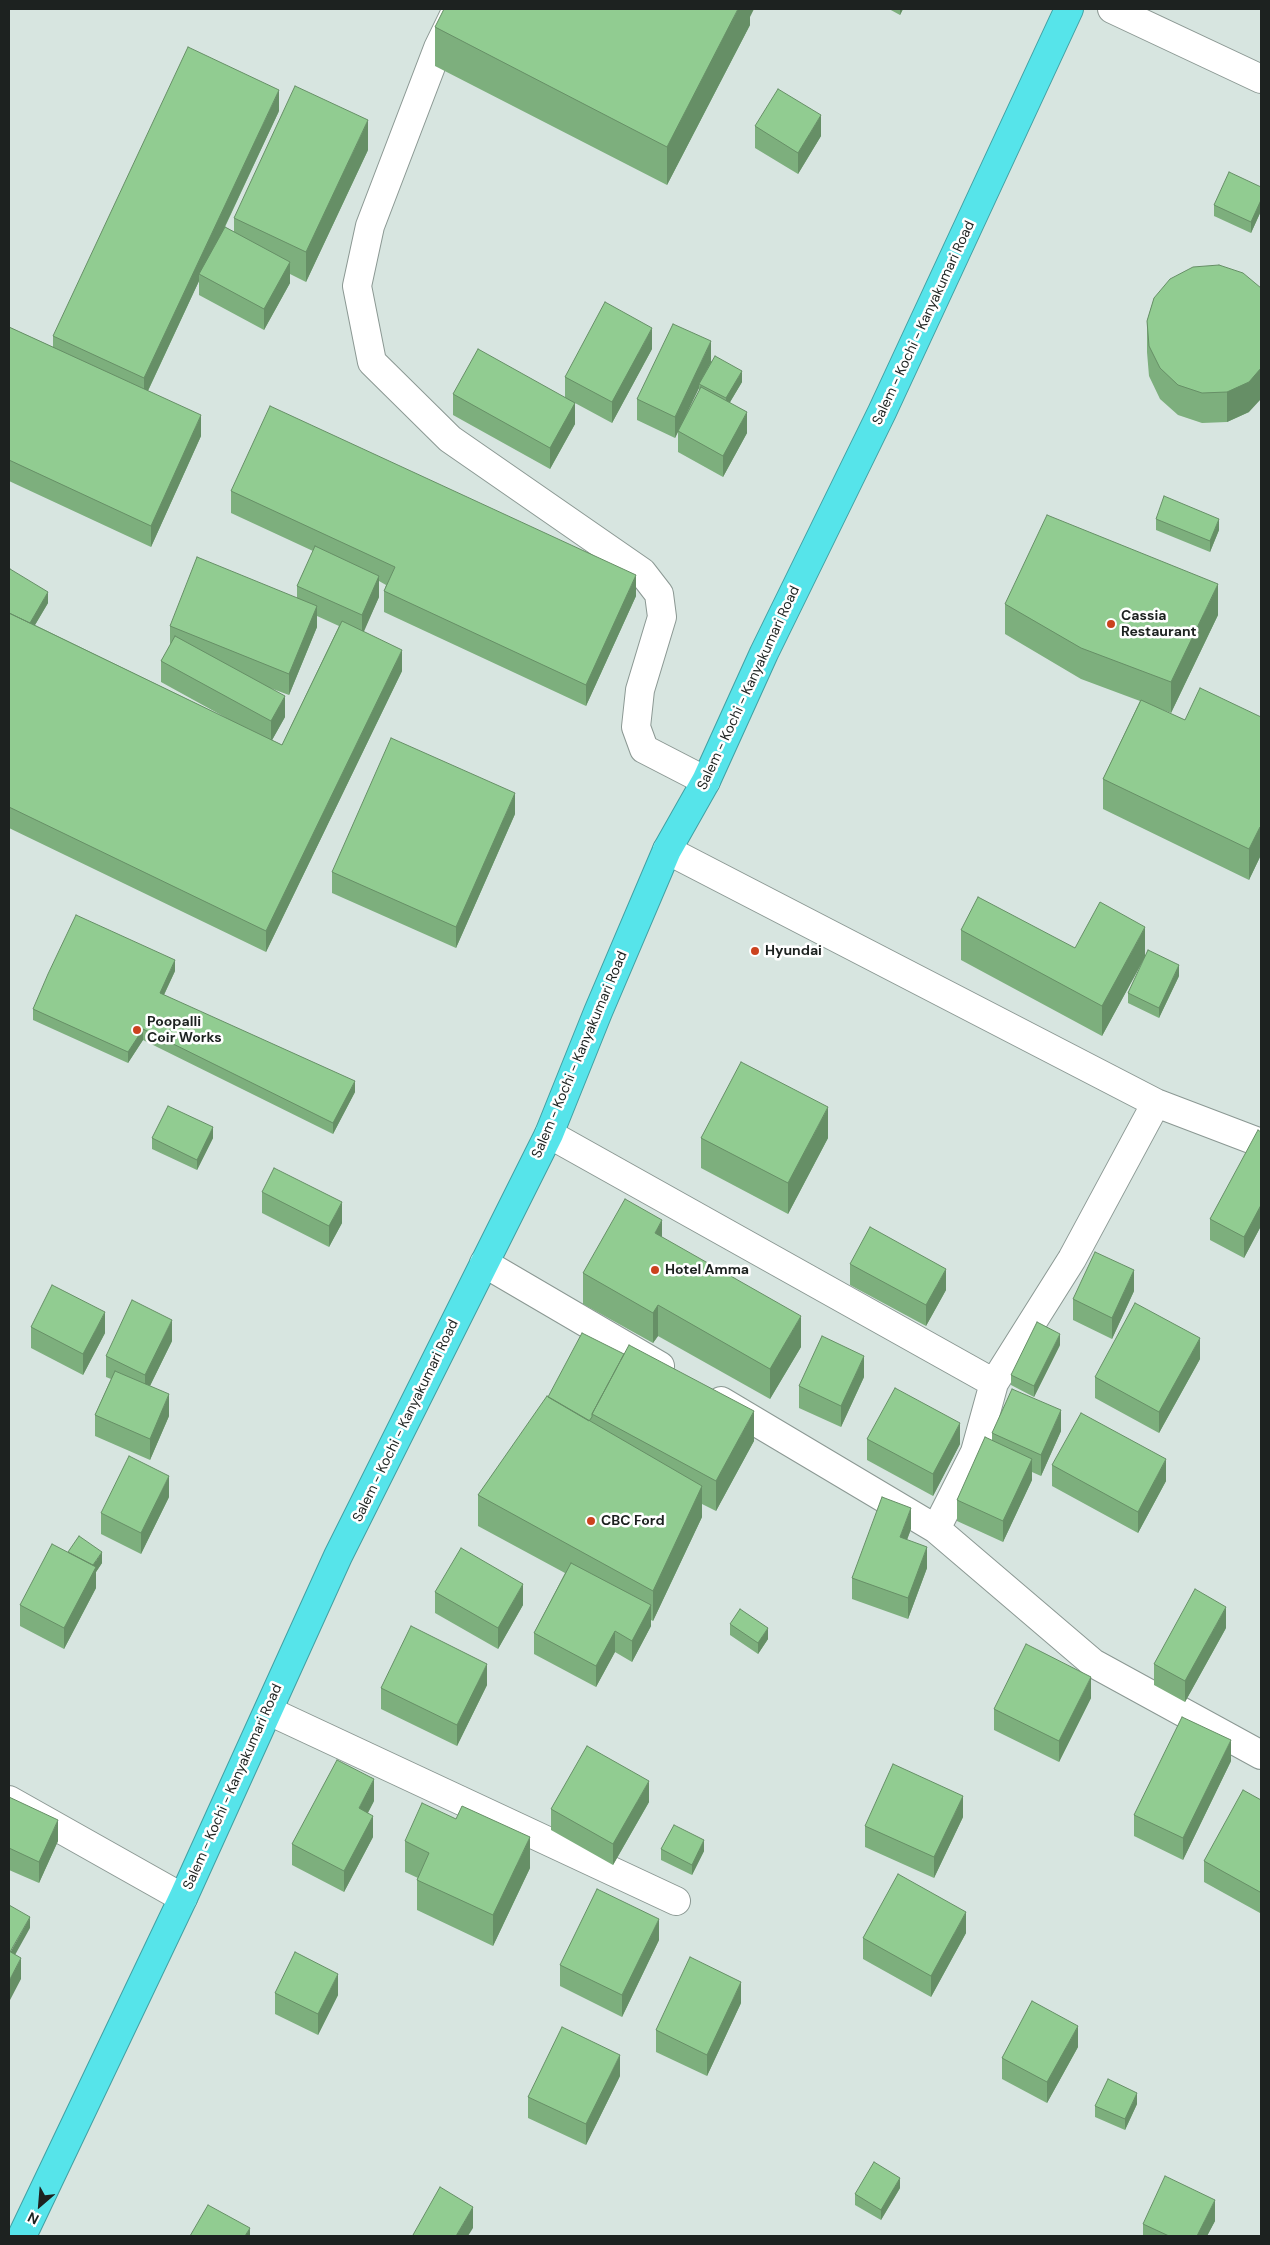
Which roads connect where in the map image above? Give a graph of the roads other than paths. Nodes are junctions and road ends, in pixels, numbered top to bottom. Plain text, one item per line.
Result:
1 (457, 9) edge
2 (1069, 9) edge
3 (1112, 9) edge
4 (1261, 79) edge
5 (706, 781) junction
6 (668, 850) junction
7 (1156, 1103) junction
8 (549, 1134) junction
9 (1261, 1143) edge
10 (484, 1263) junction
11 (994, 1383) junction
12 (936, 1529) junction
13 (269, 1711) junction
14 (1261, 1755) edge
15 (9, 1800) edge
16 (183, 1898) junction
17 (676, 1901) dead end
18 (22, 2236) edge

1 - 5 street
2 - 5 highway, Salem - Kochi - Kanyakumari Road
3 - 4 street
5 - 6 highway, Salem - Kochi - Kanyakumari Road
6 - 7 street
6 - 8 highway, Salem - Kochi - Kanyakumari Road
7 - 9 street
7 - 11 street
8 - 10 highway, Salem - Kochi - Kanyakumari Road
8 - 11 street
10 - 12 street
10 - 13 highway, Salem - Kochi - Kanyakumari Road
11 - 12 street
12 - 14 street
13 - 16 highway, Salem - Kochi - Kanyakumari Road
13 - 17 street
15 - 16 street
16 - 18 highway, Salem - Kochi - Kanyakumari Road

